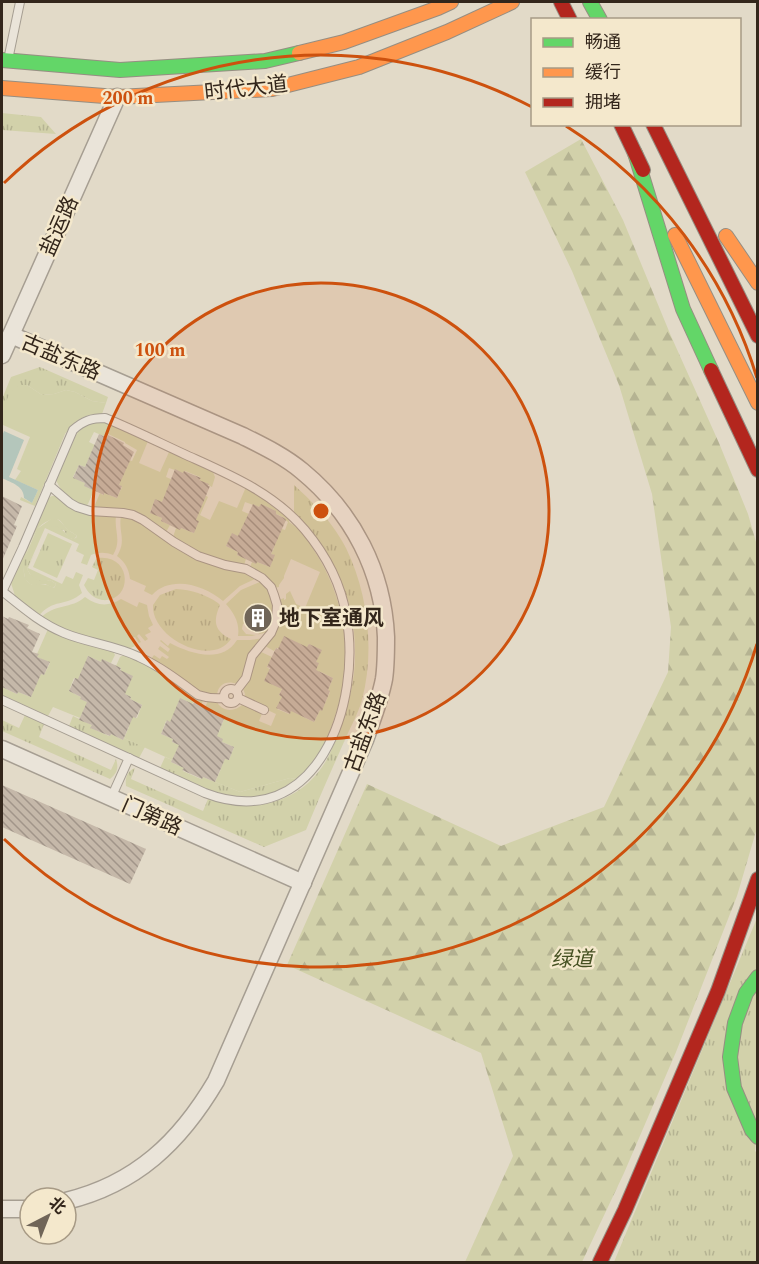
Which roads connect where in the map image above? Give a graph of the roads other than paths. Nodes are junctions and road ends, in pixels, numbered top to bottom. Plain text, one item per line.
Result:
1 (20, 2) edge
2 (451, 2) edge
3 (512, 2) edge
4 (561, 2) edge
5 (590, 2) edge
6 (569, 18) edge
7 (599, 18) edge
8 (5, 61) edge
9 (2, 87) edge
10 (117, 97) junction
11 (622, 126) edge
12 (654, 126) edge
13 (660, 140) junction
14 (635, 153) junction
15 (758, 283) edge
16 (11, 335) junction
17 (758, 336) edge
18 (2, 355) edge
19 (758, 403) edge
20 (747, 450) junction
21 (758, 470) edge
22 (49, 485) junction
23 (758, 485) edge
24 (5, 575) edge
25 (2, 591) edge
26 (237, 694) junction
27 (2, 700) edge
28 (264, 710) dead end
29 (2, 749) edge
30 (129, 758) junction
31 (111, 798) junction
32 (758, 879) edge
33 (303, 883) junction
34 (758, 977) edge
35 (755, 1134) edge
36 (78, 1198) edge
37 (2, 1209) edge
38 (18, 1209) edge
39 (600, 1263) edge

1 - 8 lane
2 - 8 main road, 时代大道
3 - 10 main road, 时代大道
4 - 6 main road
5 - 7 main road
9 - 10 main road, 时代大道
10 - 16 street, 盐运路
11 - 14 main road
12 - 13 main road
13 - 15 main road
13 - 17 main road
14 - 19 main road
14 - 20 main road
16 - 18 street, 盐运路
16 - 33 street, 古盐东路
20 - 21 main road
20 - 23 main road
22 - 24 lane
22 - 26 lane
22 - 30 lane
24 - 25 lane
25 - 26 lane
26 - 28 lane
27 - 30 lane
29 - 31 street, 门第路
30 - 31 lane
31 - 33 street, 门第路
32 - 39 main road
33 - 36 street, 古盐东路
34 - 35 main road
37 - 38 street

